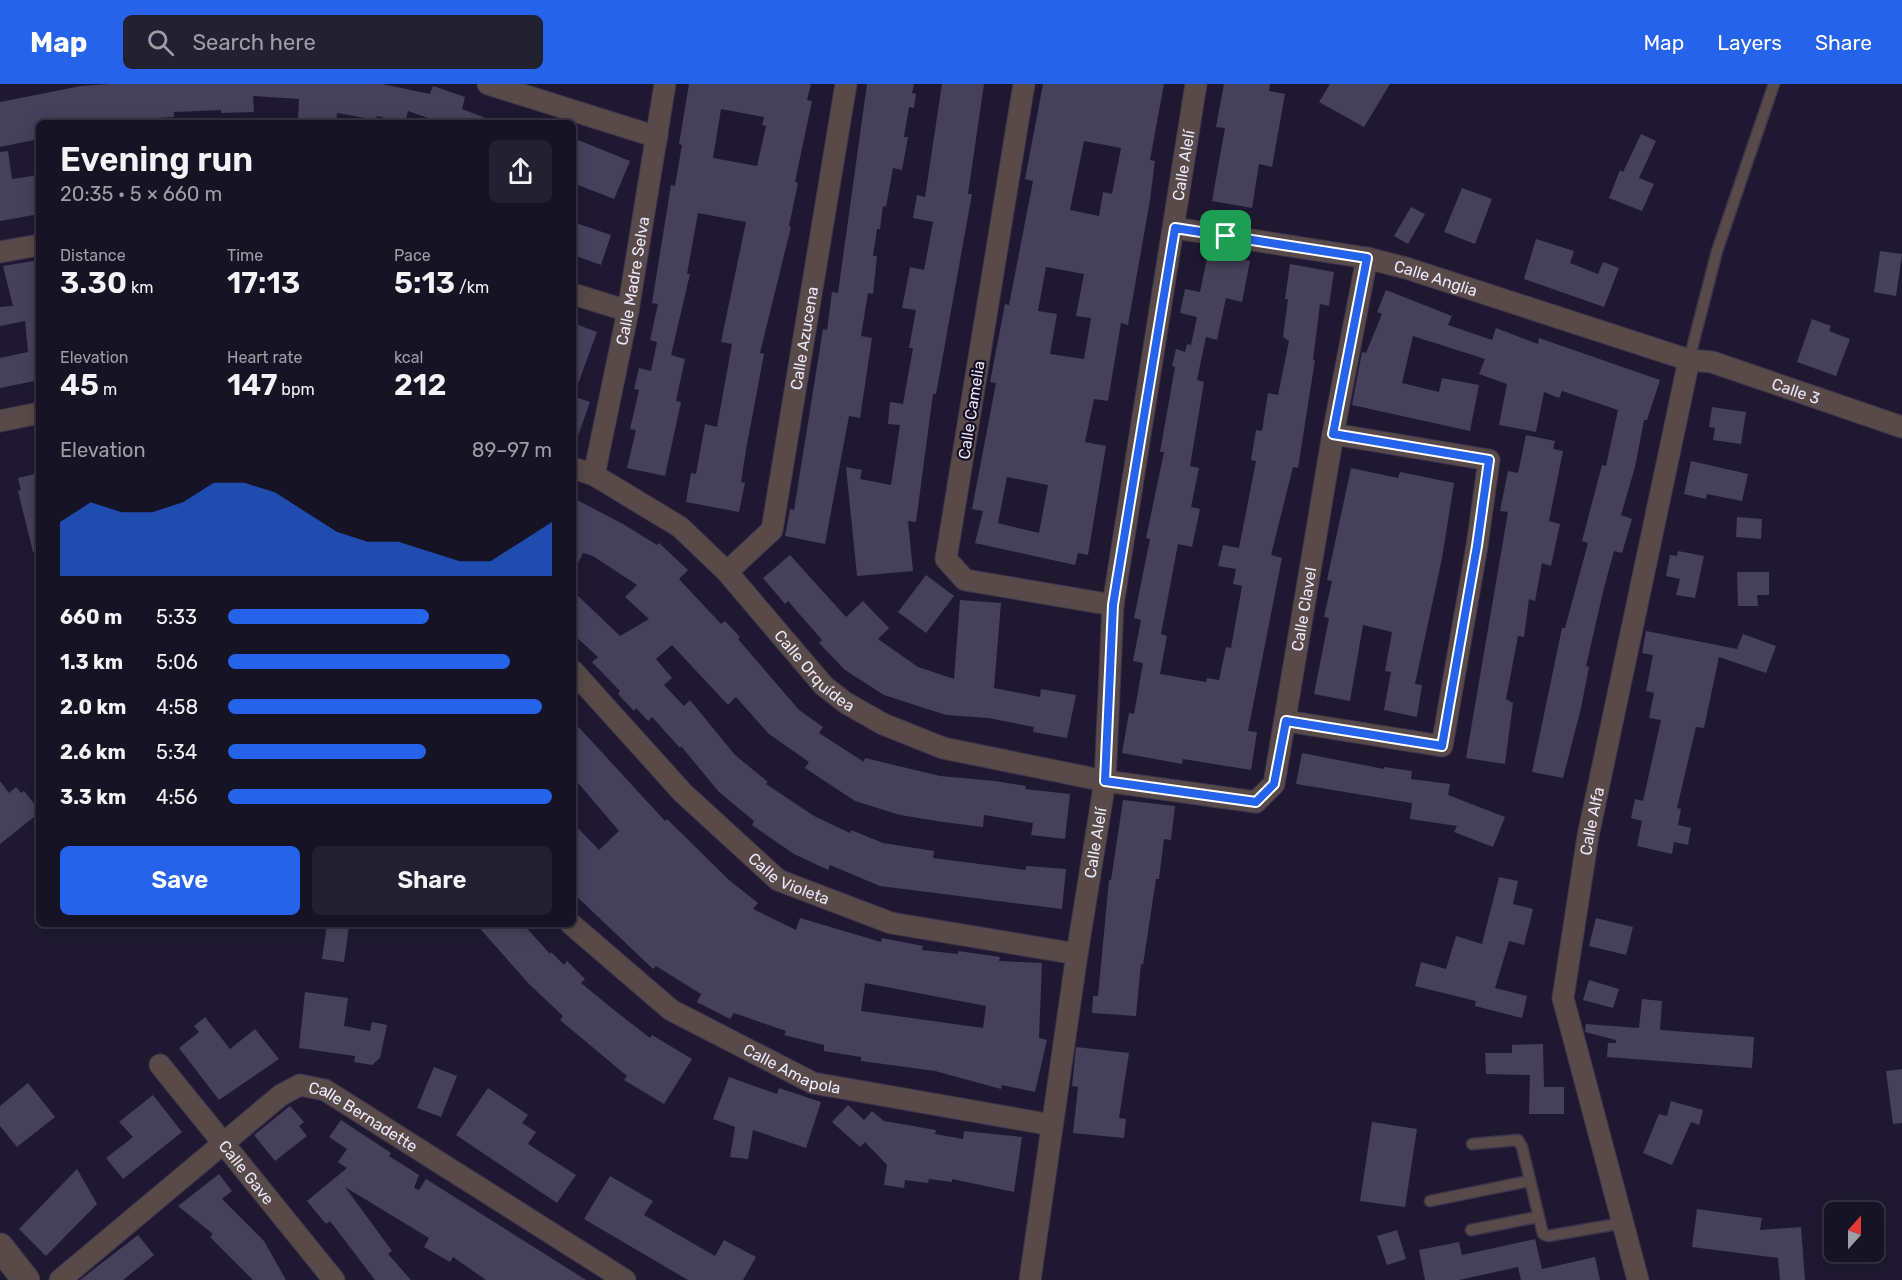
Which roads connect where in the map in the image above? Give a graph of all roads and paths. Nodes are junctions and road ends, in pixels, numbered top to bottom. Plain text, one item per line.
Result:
1 (488, 84) edge
2 (665, 84) edge
3 (846, 84) edge
4 (1024, 84) edge
5 (1196, 84) edge
6 (1774, 84) edge
7 (657, 136) junction
8 (1175, 228) junction
9 (36, 246) edge
10 (0, 252) edge
11 (1367, 258) junction
12 (576, 295) edge
13 (628, 311) junction
14 (1689, 360) junction
15 (36, 414) edge
16 (0, 421) edge
17 (1902, 427) edge
18 (1333, 434) junction
19 (576, 469) edge
20 (594, 475) junction
21 (727, 572) junction
22 (1113, 605) junction
23 (576, 674) edge
24 (1286, 721) junction
25 (1105, 781) junction
26 (574, 927) edge
27 (1077, 954) junction
28 (160, 1065) dead end
29 (1052, 1125) junction
30 (225, 1144) junction
31 (1472, 1144) dead end
32 (1529, 1181) junction
33 (1430, 1201) dead end
34 (1537, 1216) junction
35 (1623, 1223) junction
36 (1471, 1230) dead end
37 (0, 1247) edge
38 (26, 1280) edge
39 (60, 1280) edge
40 (334, 1280) edge
41 (625, 1280) edge
42 (1030, 1280) edge
43 (1638, 1280) edge

1 - 7 street
2 - 7 street, Calle Madre Selva
3 - 21 street, Calle Azucena
4 - 22 street, Calle Camelia
5 - 8 street, Calle Alelí
6 - 14 lane
7 - 13 street, Calle Madre Selva
8 - 11 street, Calle Anglia
8 - 22 street, Calle Alelí
9 - 10 street
11 - 14 street, Calle Anglia
11 - 18 street, Calle Clavel
12 - 13 street
13 - 20 street, Calle Madre Selva
14 - 17 street, Calle 3
14 - 35 street, Calle Alfa
15 - 16 street
18 - 24 street, Calle Clavel
18 - 24 street
19 - 20 street, Calle Orquídea
20 - 21 street, Calle Orquídea
21 - 25 street, Calle Orquídea
22 - 25 street, Calle Alelí
23 - 27 street, Calle Violeta
24 - 25 street, Calle Clavel
25 - 27 street, Calle Alelí
26 - 29 street, Calle Amapola
27 - 29 street, Calle Alelí
28 - 30 street, Calle Gave
29 - 42 street, Calle Alelí
30 - 39 street, Calle Bernadette
30 - 40 street, Calle Gave
30 - 41 street, Calle Bernadette
31 - 32 lane
32 - 33 lane
32 - 34 lane
34 - 35 lane
34 - 36 lane
35 - 43 street, Calle Alfa
37 - 38 street

